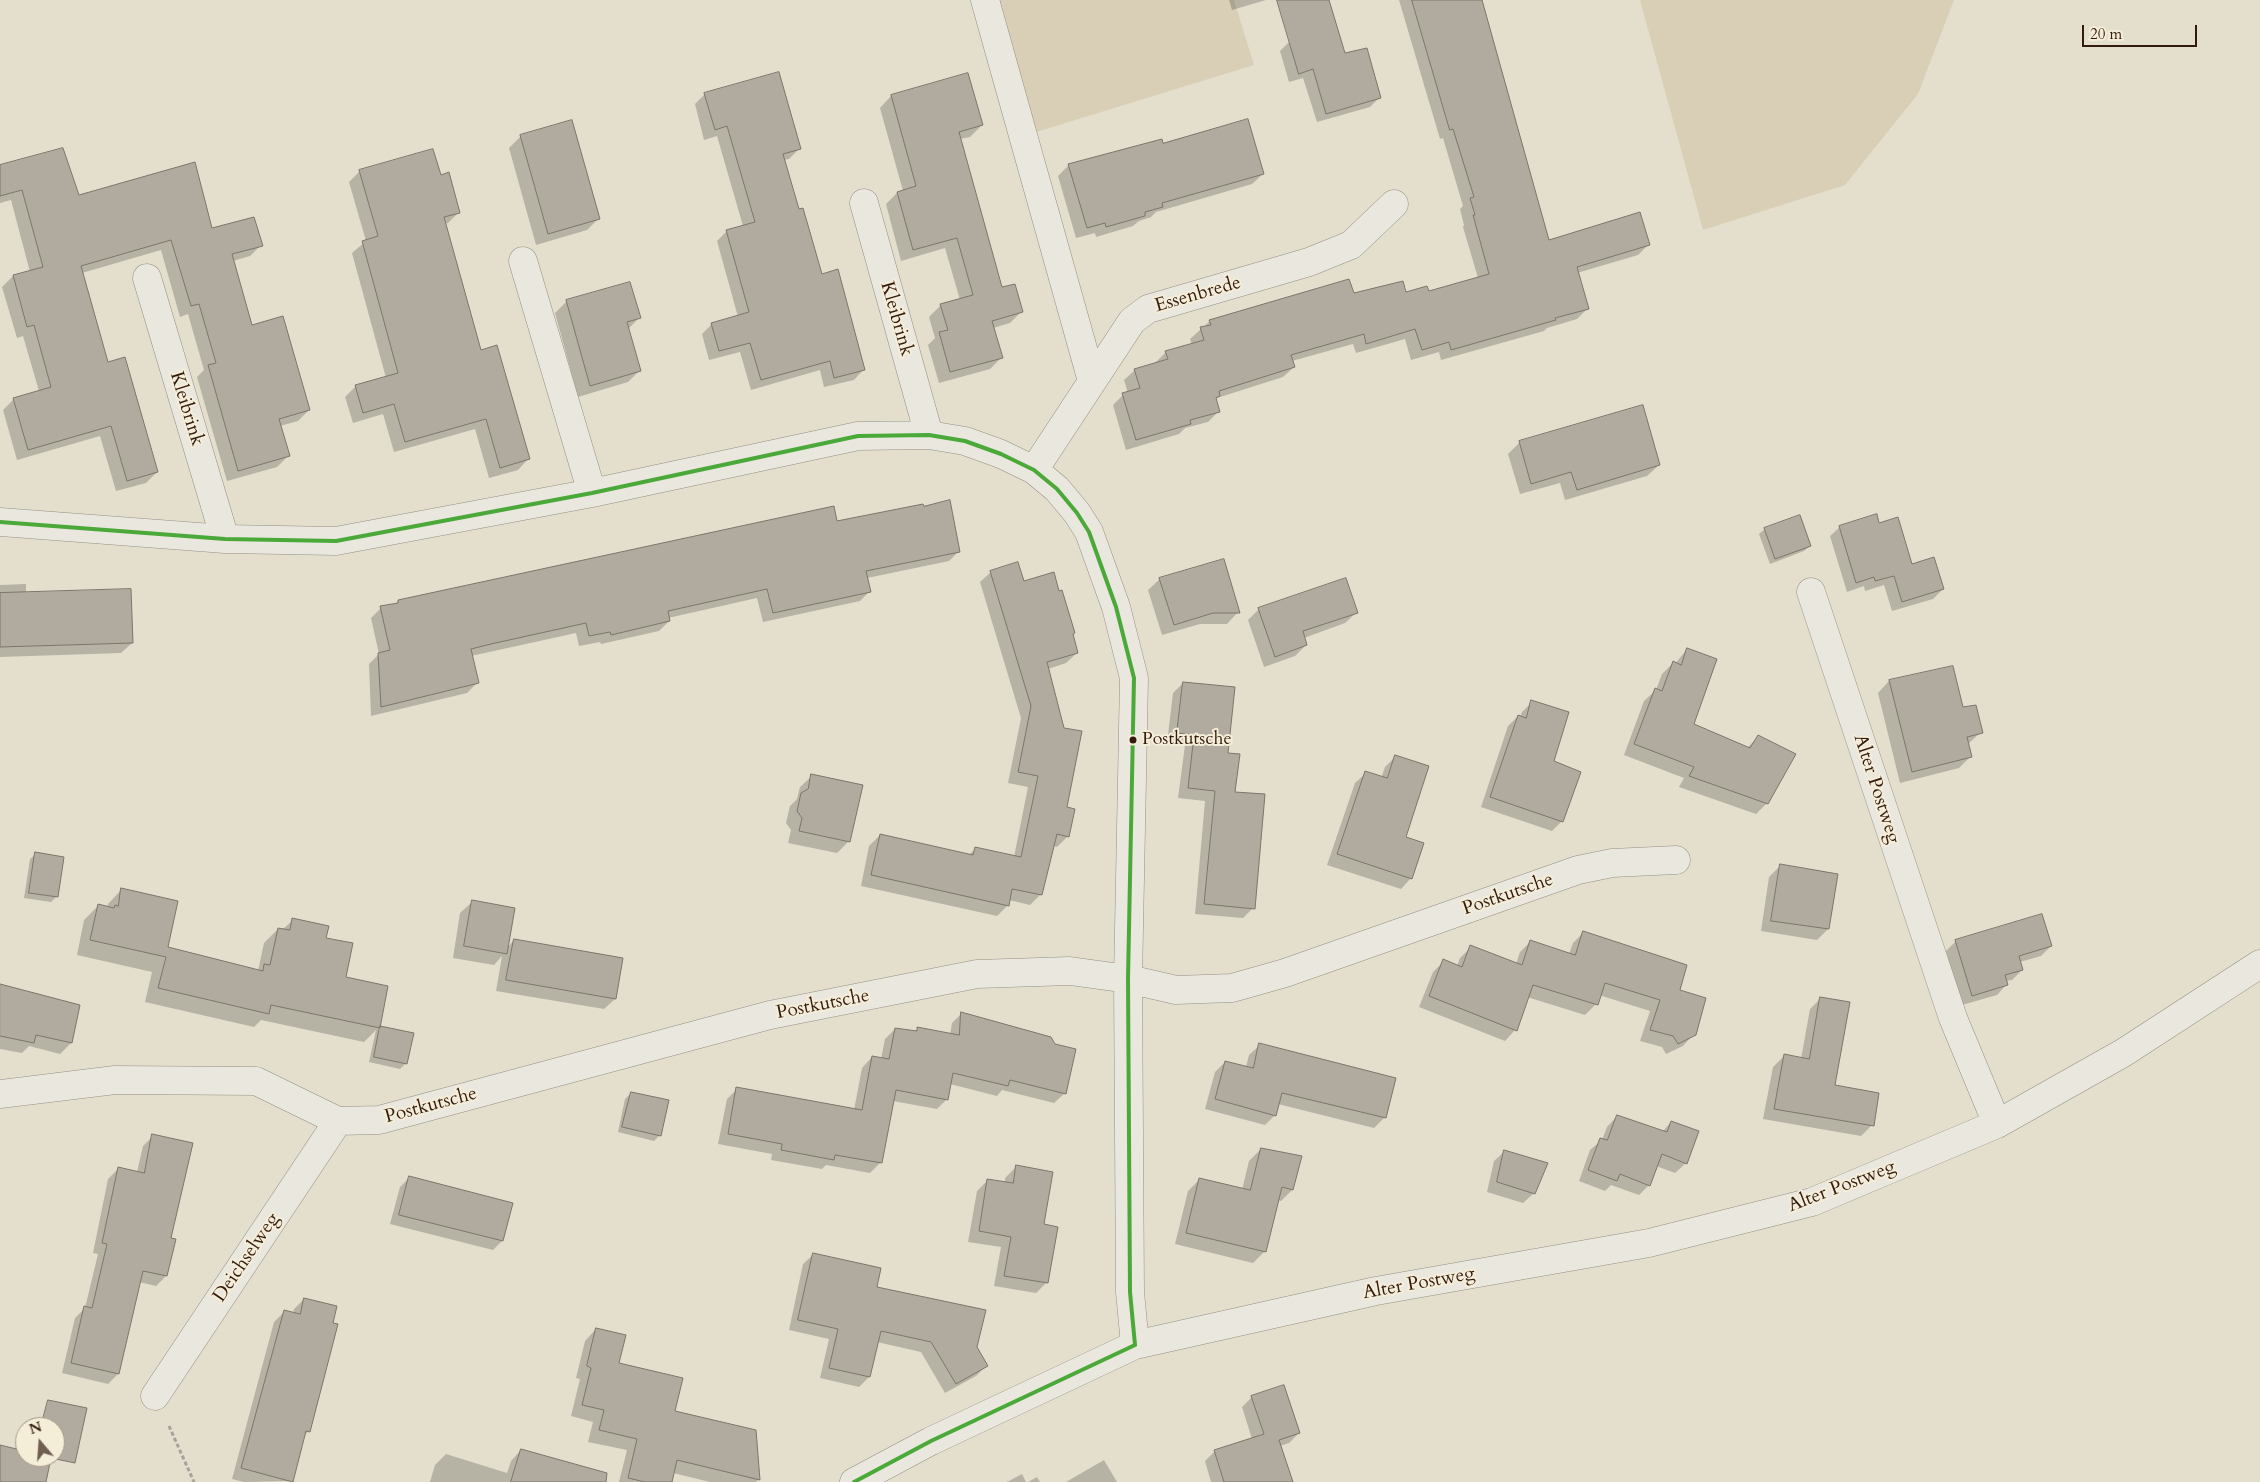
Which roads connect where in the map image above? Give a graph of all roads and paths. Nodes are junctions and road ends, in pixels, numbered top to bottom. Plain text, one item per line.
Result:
1 (985, 0) edge
2 (864, 203) dead end
3 (1394, 204) dead end
4 (523, 261) dead end
5 (147, 278) dead end
6 (1092, 381) junction
7 (929, 435) junction
8 (1034, 470) junction
9 (592, 493) junction
10 (0, 522) edge
11 (225, 539) junction
12 (1811, 592) dead end
13 (1676, 860) dead end
14 (2260, 964) edge
15 (1128, 979) junction
16 (0, 1094) edge
17 (338, 1121) junction
18 (1997, 1124) junction
19 (1135, 1345) junction
20 (155, 1396) joint
21 (194, 1482) edge
22 (854, 1482) edge

1 - 6 street
2 - 7 street, Kleibrink
3 - 6 street, Essenbrede
4 - 9 street
5 - 11 street, Kleibrink
6 - 8 street, Essenbrede
7 - 8 street
7 - 9 street
8 - 15 street
9 - 11 street
10 - 11 street
12 - 18 street, Alter Postweg
13 - 15 street, Postkutsche
14 - 18 street, Alter Postweg
15 - 17 street, Postkutsche
15 - 19 street
16 - 17 street, Postkutsche
17 - 20 street, Deichselweg
18 - 19 street, Alter Postweg
19 - 22 street, Alter Postweg
20 - 21 path

